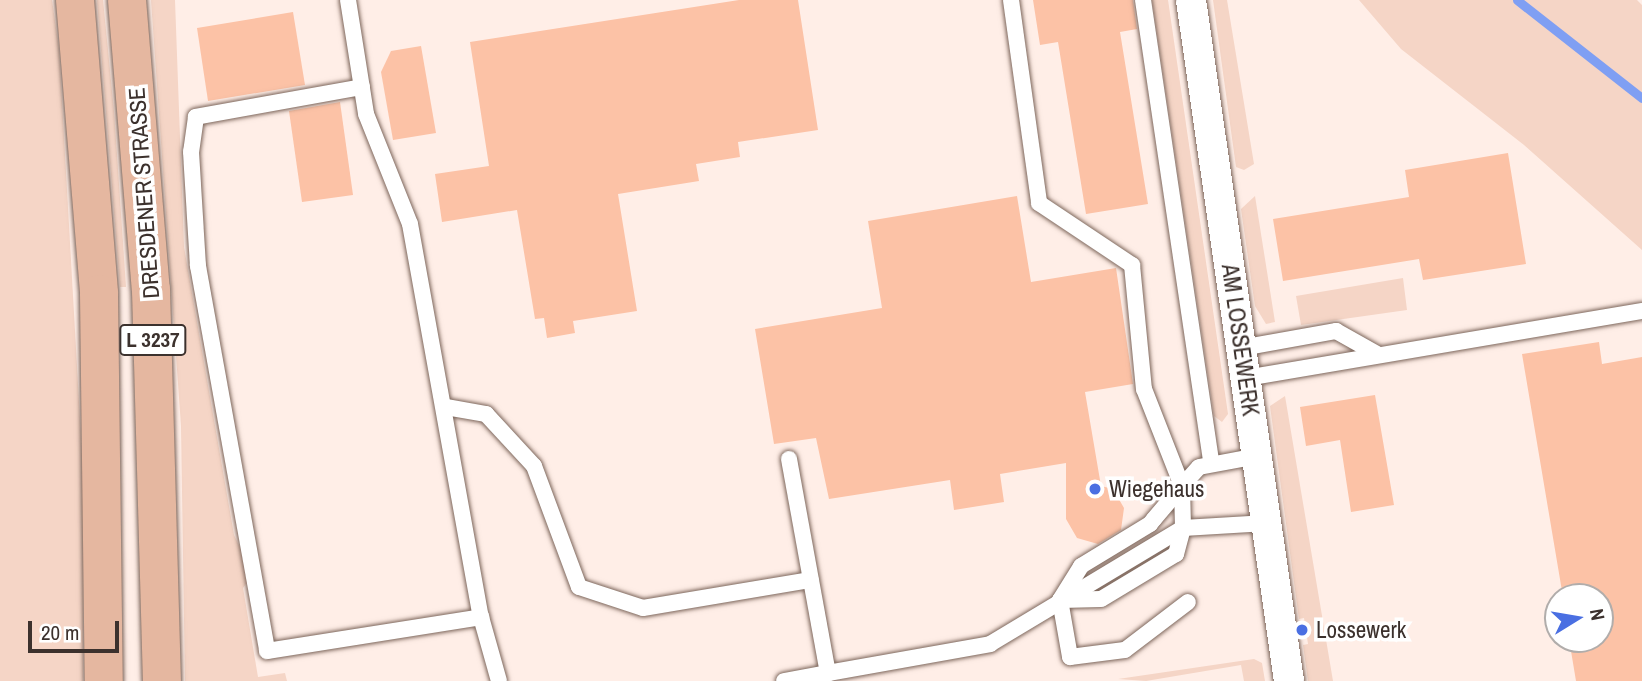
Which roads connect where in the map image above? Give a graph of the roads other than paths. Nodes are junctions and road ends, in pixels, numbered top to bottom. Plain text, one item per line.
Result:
1 (75, 0) edge
2 (127, 0) edge
3 (348, 0) edge
4 (1011, 0) edge
5 (1143, 0) edge
6 (1191, 0) edge
7 (362, 87) junction
8 (1642, 311) edge
9 (1241, 348) junction
10 (1379, 355) junction
11 (1246, 378) junction
12 (446, 407) junction
13 (1257, 456) junction
14 (789, 459) dead end
15 (1211, 462) junction
16 (1182, 486) junction
17 (1267, 523) junction
18 (1183, 528) junction
19 (811, 580) junction
20 (1060, 600) junction
21 (1188, 602) dead end
22 (481, 617) junction
23 (828, 673) junction
24 (104, 681) edge
25 (162, 681) edge
26 (499, 681) edge
27 (784, 681) edge
28 (1289, 681) edge

1 - 24 main road, L 3237
2 - 25 main road, DRESDENER STRASSE / L 3237
3 - 7 lane
4 - 16 lane
5 - 15 lane
6 - 9 street, AM LOSSEWERK
7 - 12 lane
7 - 22 lane
8 - 10 lane
9 - 10 lane
9 - 11 street, AM LOSSEWERK
10 - 11 lane
11 - 13 street, AM LOSSEWERK
12 - 19 lane
12 - 22 lane
13 - 15 lane
13 - 17 street, AM LOSSEWERK
14 - 19 lane
15 - 16 lane
16 - 18 lane
16 - 20 lane
17 - 18 lane
17 - 28 street, AM LOSSEWERK
18 - 20 lane
19 - 23 lane
20 - 21 lane
20 - 23 lane
22 - 26 lane
23 - 27 lane

